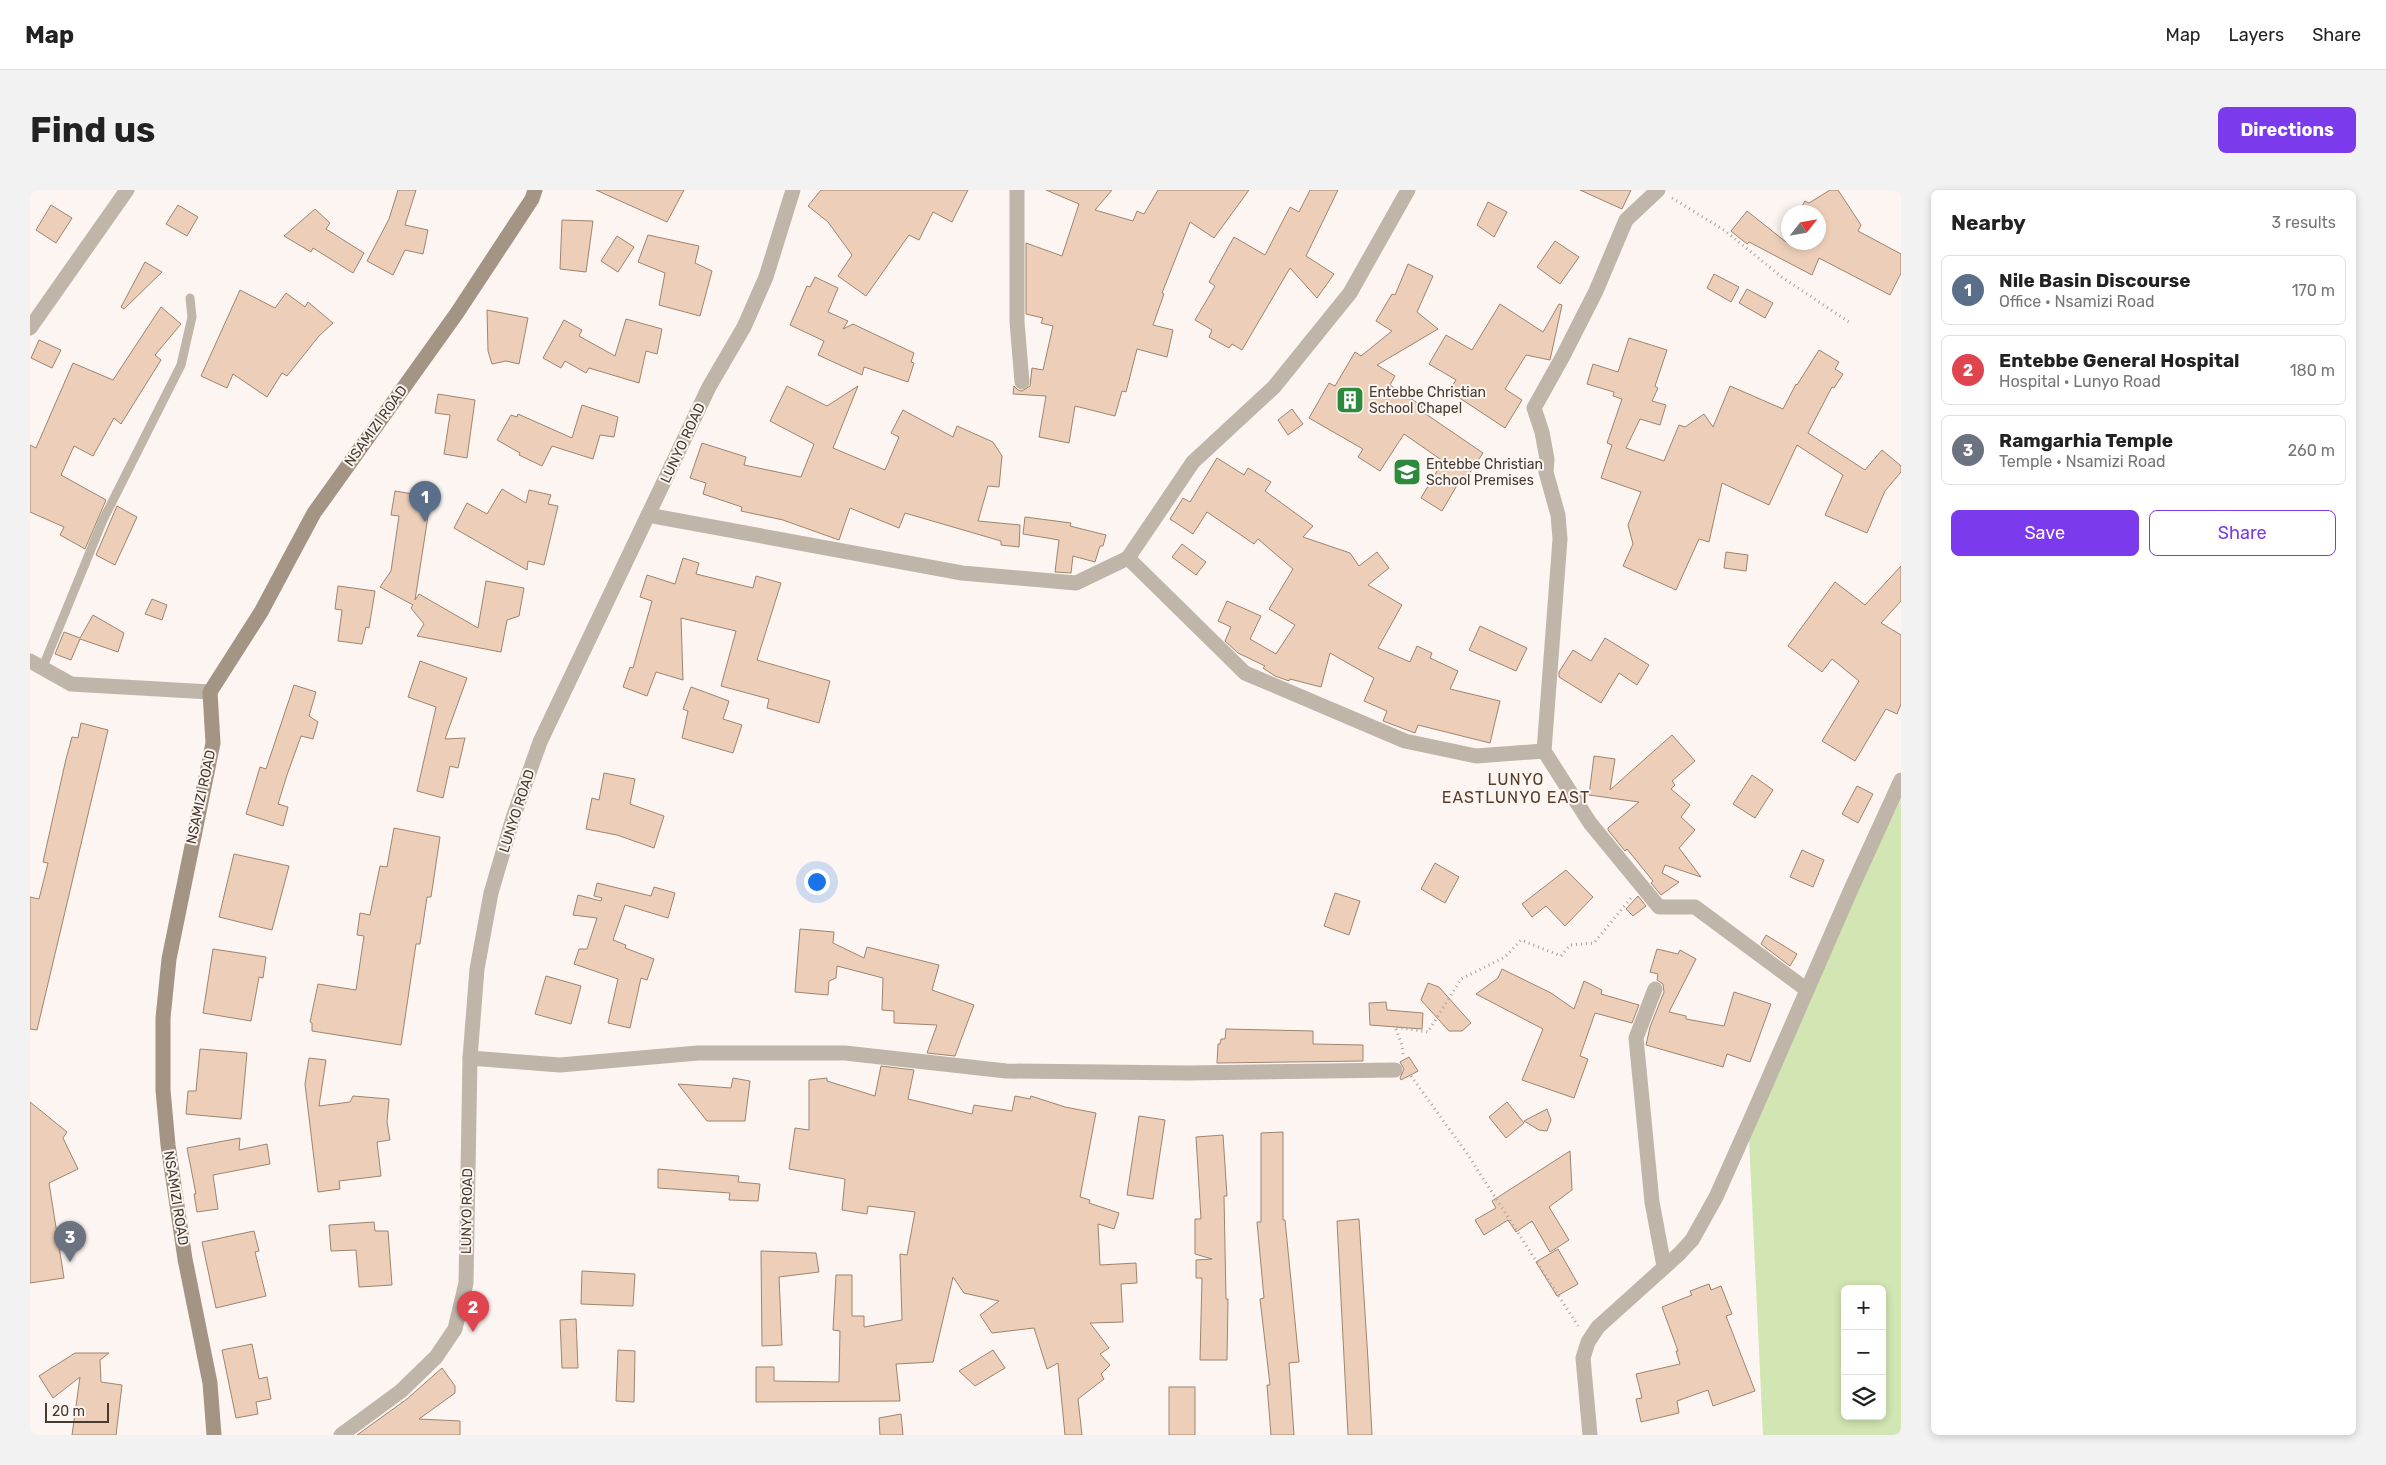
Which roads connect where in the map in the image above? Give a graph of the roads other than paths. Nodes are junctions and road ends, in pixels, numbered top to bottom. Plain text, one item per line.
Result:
1 (127, 190) edge
2 (535, 190) edge
3 (793, 190) edge
4 (1017, 190) edge
5 (1408, 190) edge
6 (1658, 190) edge
7 (190, 298) dead end
8 (30, 328) edge
9 (1022, 382) dead end
10 (648, 515) junction
11 (1128, 558) junction
12 (36, 665) edge
13 (210, 692) junction
14 (1544, 751) junction
15 (1901, 780) edge
16 (1655, 989) dead end
17 (1807, 990) junction
18 (470, 1058) junction
19 (1402, 1066) road end
20 (1664, 1266) junction
21 (214, 1435) edge
22 (341, 1435) edge
23 (1590, 1435) edge

1 - 8 street
2 - 13 street, NSAMIZI ROAD
3 - 10 street, LUNYO ROAD
4 - 9 street
5 - 11 street
6 - 14 street
7 - 12 lane
10 - 11 street
10 - 18 street, LUNYO ROAD
11 - 14 street
12 - 13 street
13 - 21 street, NSAMIZI ROAD
14 - 17 street
15 - 17 street
16 - 20 street
17 - 20 street
18 - 19 street
18 - 22 street, LUNYO ROAD
20 - 23 street

